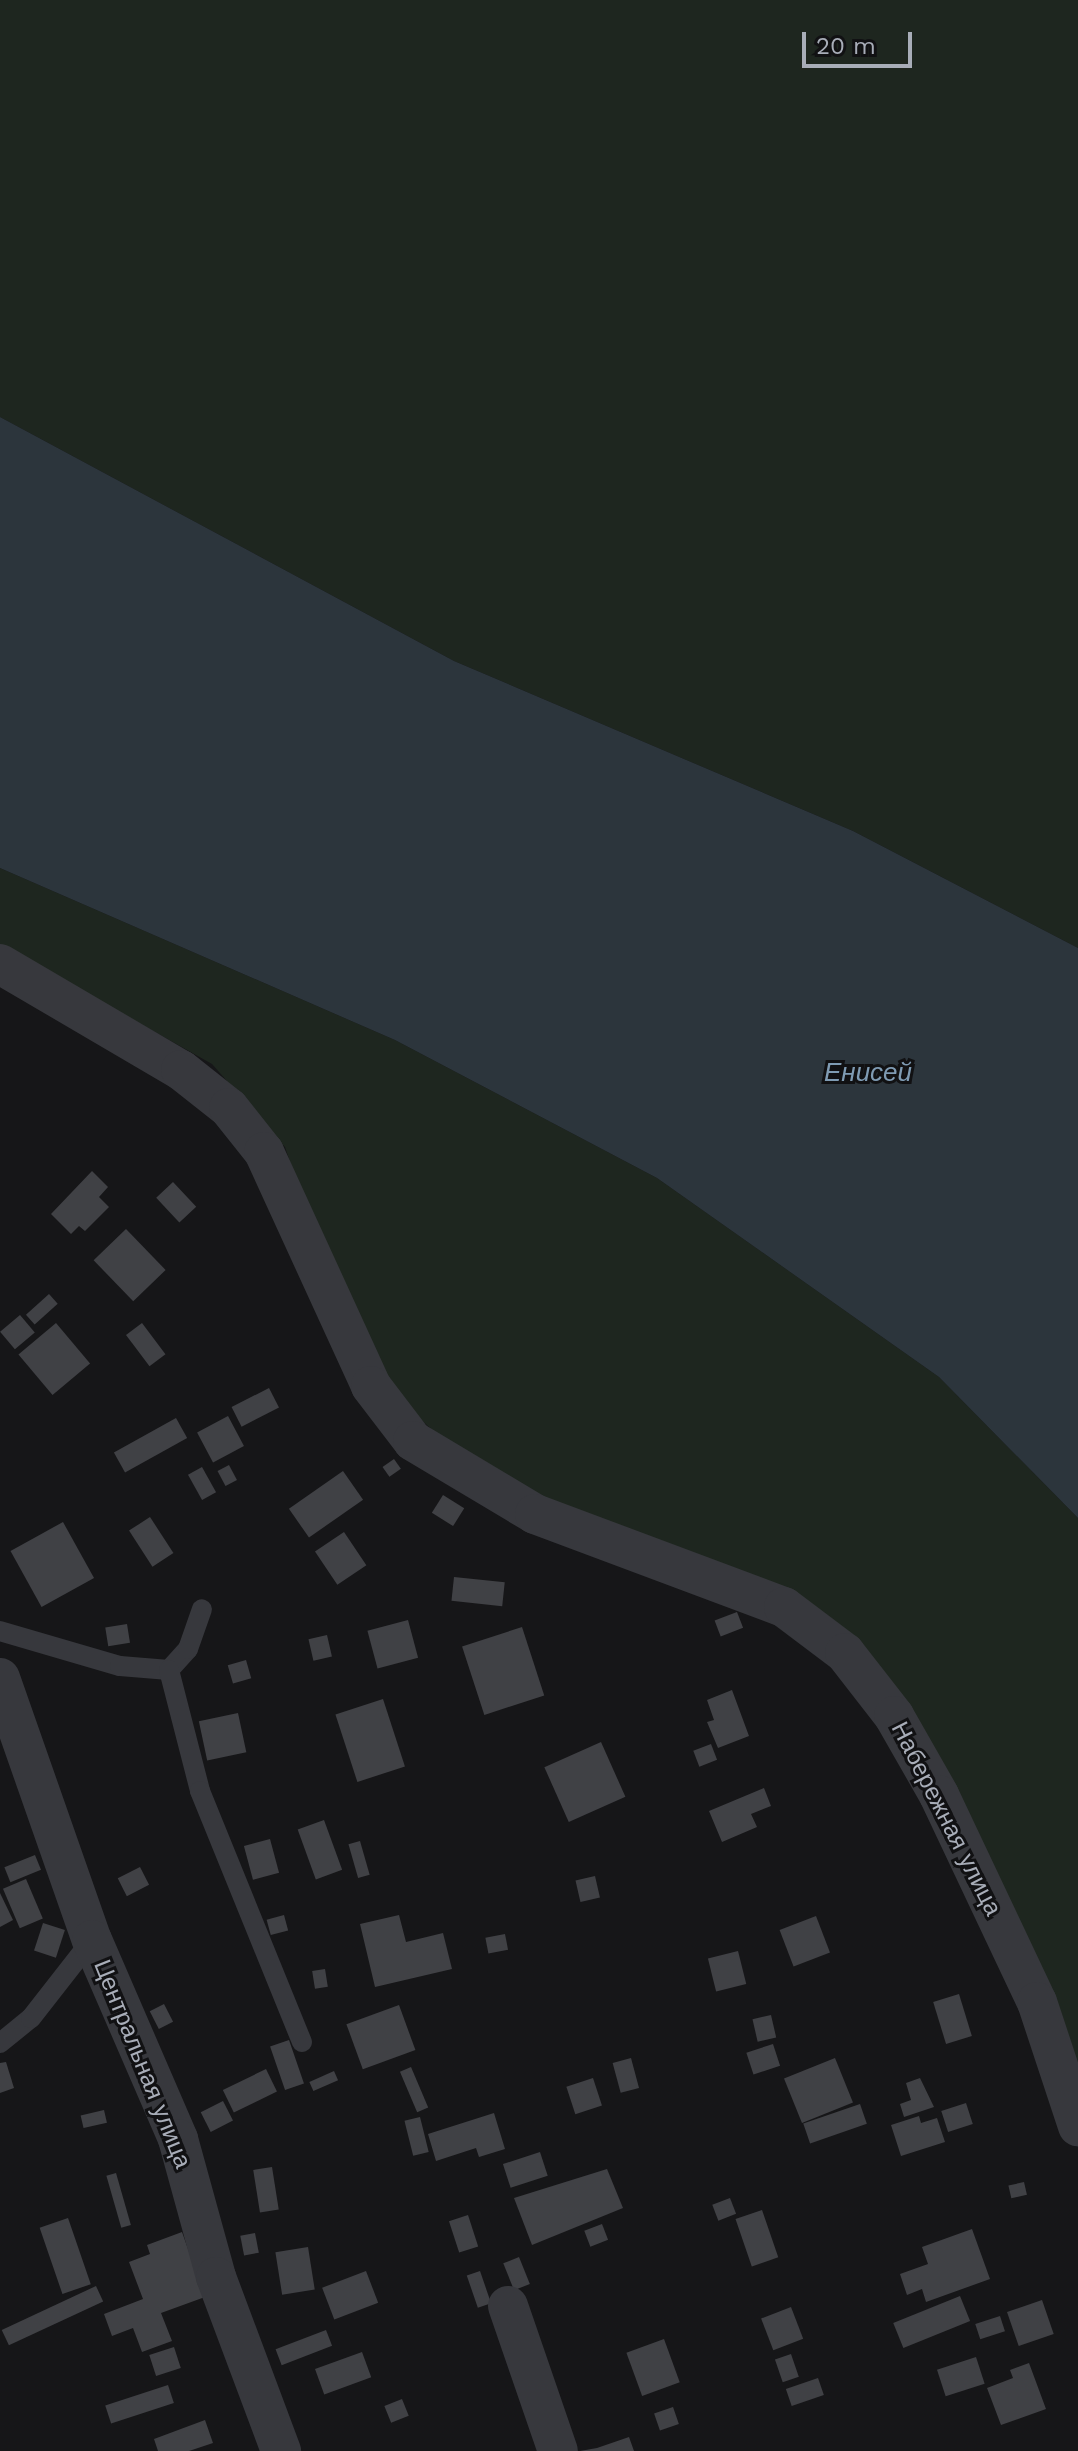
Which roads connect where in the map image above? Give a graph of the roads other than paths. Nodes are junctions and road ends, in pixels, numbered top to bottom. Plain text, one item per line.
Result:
1 (0, 964) edge
2 (202, 1609) dead end
3 (0, 1631) edge
4 (169, 1670) junction
5 (0, 1678) edge
6 (92, 1940) junction
7 (302, 2042) dead end
8 (0, 2043) edge
9 (1078, 2126) edge
10 (508, 2306) dead end
11 (281, 2451) edge
12 (558, 2451) edge

1 - 9 street, Набережная улица
2 - 4 lane
3 - 4 lane
4 - 7 lane
5 - 6 street, Центральная улица
6 - 8 lane
6 - 11 street, Центральная улица
10 - 12 street

